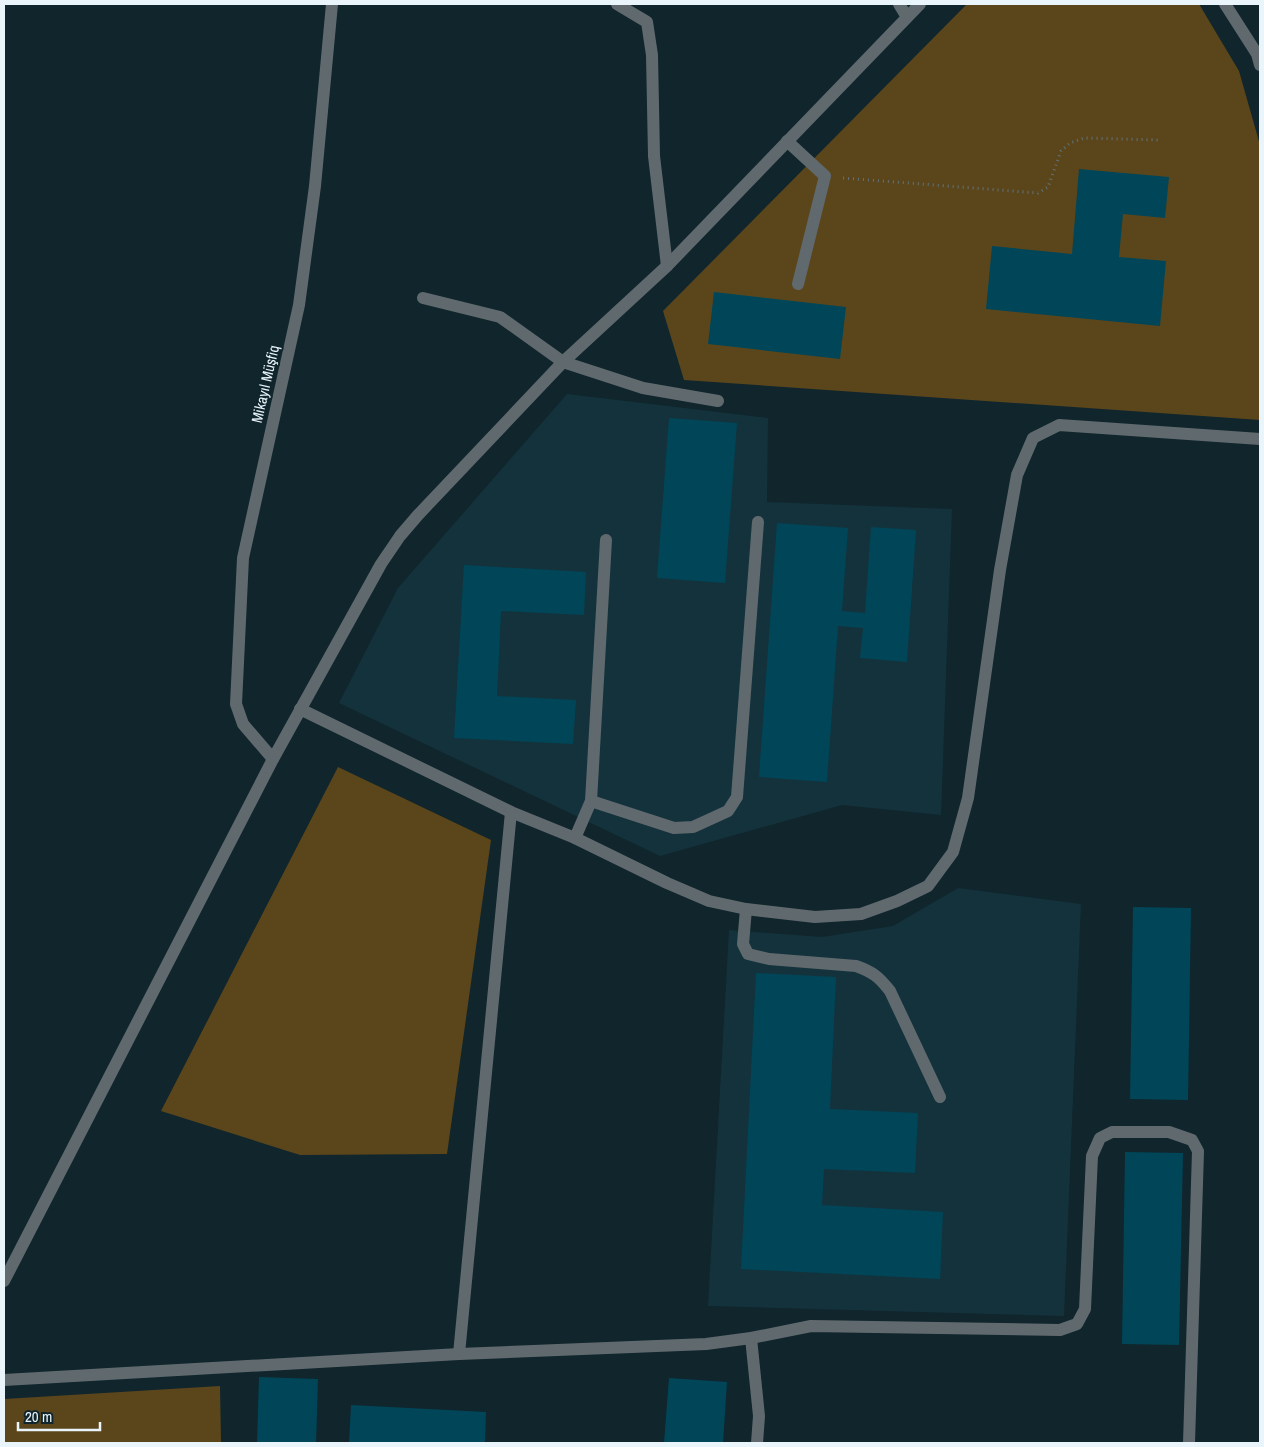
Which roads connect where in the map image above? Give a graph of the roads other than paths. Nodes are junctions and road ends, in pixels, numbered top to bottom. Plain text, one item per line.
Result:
1 (332, 4) edge
2 (617, 4) edge
3 (899, 4) edge
4 (920, 4) edge
5 (1225, 4) edge
6 (907, 17) junction
7 (1260, 65) edge
8 (787, 141) junction
9 (667, 266) junction
10 (798, 284) dead end
11 (423, 298) dead end
12 (563, 362) junction
13 (718, 401) dead end
14 (1260, 440) edge
15 (758, 522) dead end
16 (606, 540) dead end
17 (300, 709) junction
18 (273, 759) junction
19 (591, 801) junction
20 (511, 812) junction
21 (575, 838) junction
22 (746, 909) junction
23 (940, 1097) dead end
24 (4, 1281) edge
25 (751, 1338) junction
26 (460, 1354) junction
27 (4, 1380) edge
28 (757, 1443) edge
29 (1189, 1443) edge

1 - 18 street, Mikayıl Müşfiq
2 - 9 street
3 - 6 street
4 - 6 street
5 - 7 street
6 - 8 street
8 - 9 street
8 - 10 street
9 - 12 street
11 - 12 street
12 - 13 street
12 - 17 street
14 - 22 street
15 - 19 street
16 - 19 street
17 - 18 street
17 - 20 street
18 - 24 street
19 - 21 street
20 - 21 street
20 - 26 street
21 - 22 street
22 - 23 street
25 - 26 street
25 - 28 street
25 - 29 street
26 - 27 street

